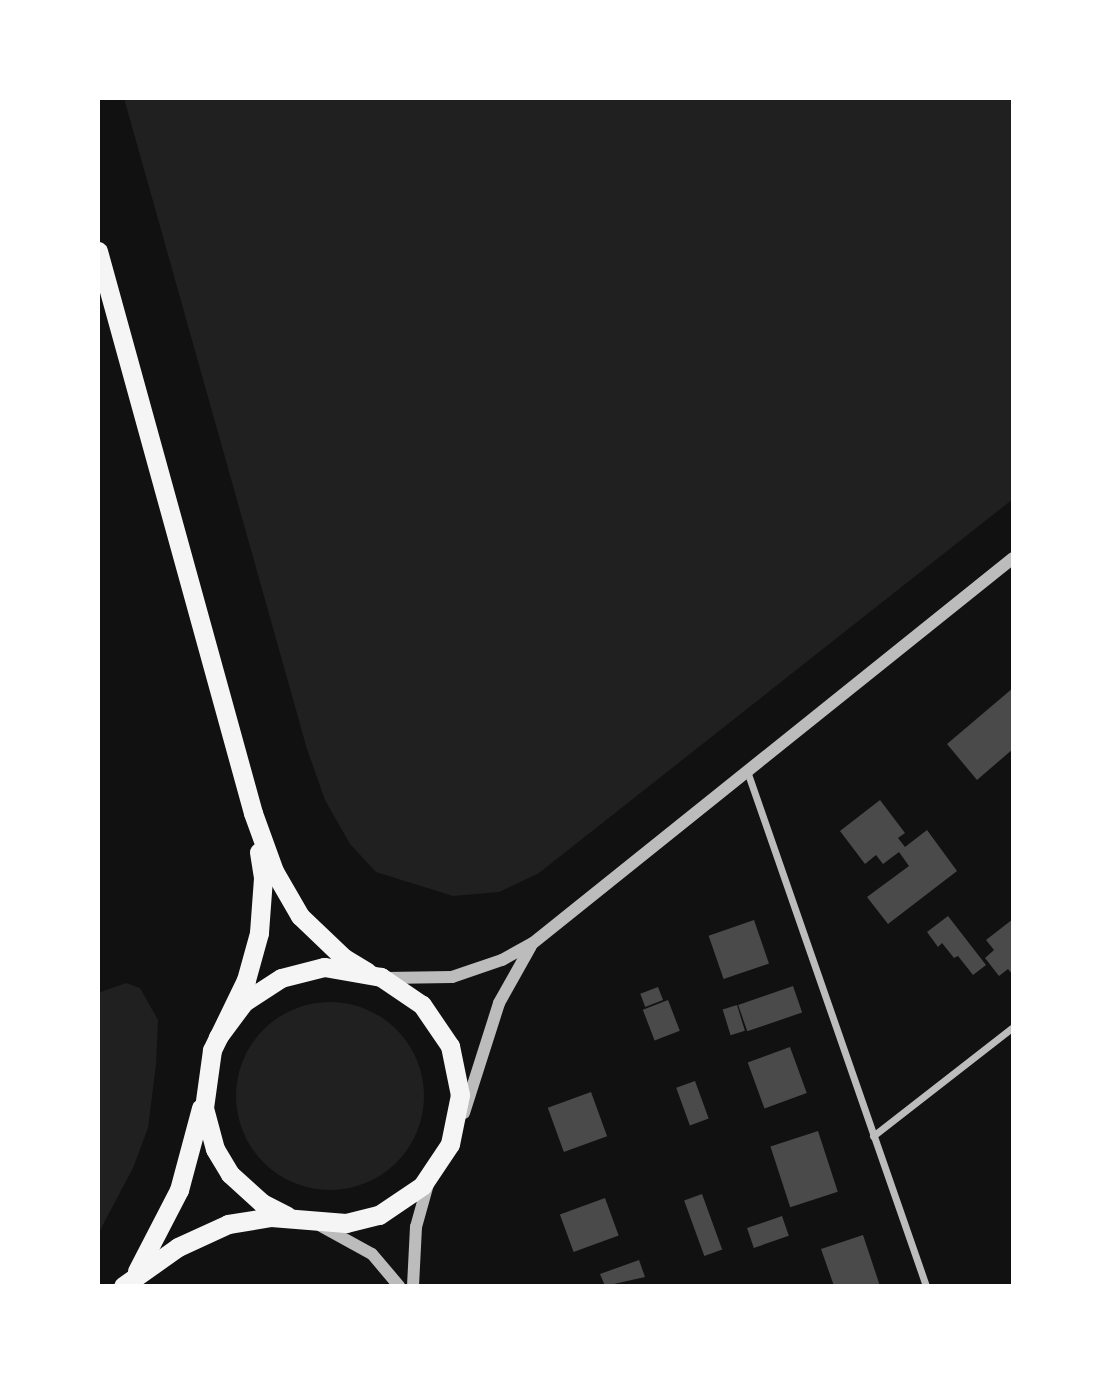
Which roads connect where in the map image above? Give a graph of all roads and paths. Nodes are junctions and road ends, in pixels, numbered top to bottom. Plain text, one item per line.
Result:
1 (98, 251) edge
2 (1013, 558) edge
3 (746, 768) junction
4 (253, 813) junction
5 (533, 943) junction
6 (374, 975) junction
7 (1013, 1027) edge
8 (218, 1037) junction
9 (204, 1093) junction
10 (873, 1136) junction
11 (450, 1144) junction
12 (434, 1173) junction
13 (306, 1221) junction
14 (129, 1281) edge
15 (399, 1286) edge
16 (413, 1286) edge
17 (926, 1286) edge

1 - 4 highway
2 - 3 street
3 - 5 street
3 - 10 street
4 - 6 highway
4 - 8 highway
5 - 6 street
5 - 11 street
6 - 8 highway
6 - 11 highway
7 - 10 street
8 - 9 highway
9 - 13 highway
9 - 14 highway
10 - 17 street
11 - 12 highway
12 - 13 highway
12 - 16 street
13 - 14 highway
13 - 15 street

